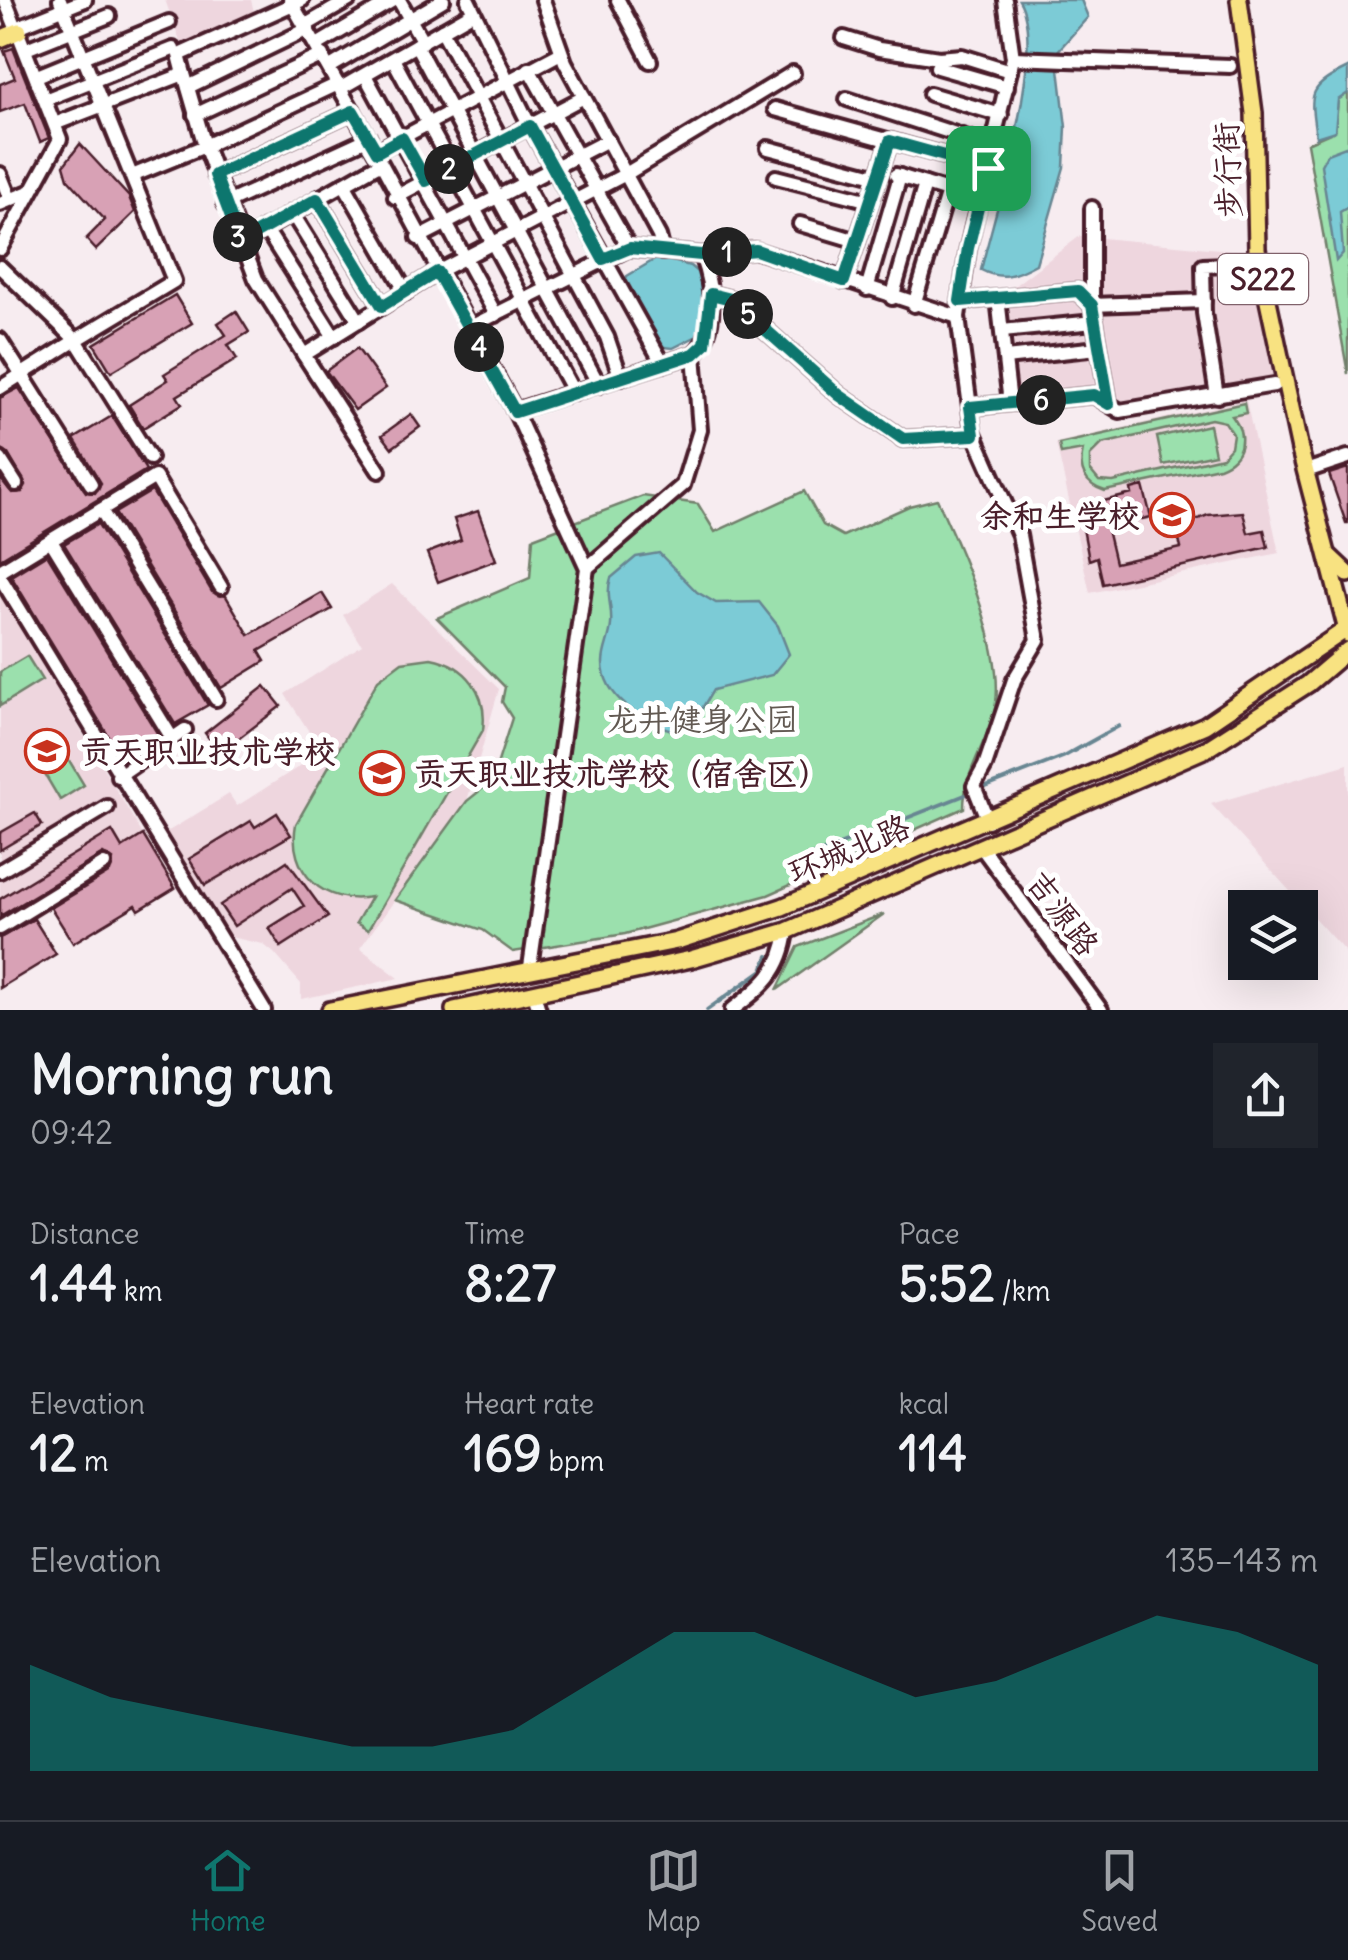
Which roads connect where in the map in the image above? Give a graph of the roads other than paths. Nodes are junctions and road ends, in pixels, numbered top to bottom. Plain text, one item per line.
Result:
1 (6, 0) edge
2 (85, 0) edge
3 (349, 0) edge
4 (396, 0) edge
5 (443, 0) edge
6 (543, 0) edge
7 (618, 0) edge
8 (1005, 0) edge
9 (1239, 0) edge
10 (295, 2) edge
11 (62, 4) edge
12 (470, 6) edge
13 (109, 16) dead end
14 (410, 19) junction
15 (169, 22) dead end
16 (307, 27) junction
17 (442, 30) junction
18 (73, 31) junction
19 (19, 32) junction
20 (844, 38) dead end
21 (0, 40) edge
22 (419, 43) junction
23 (26, 49) junction
24 (173, 49) dead end
25 (561, 52) junction
26 (324, 56) junction
27 (84, 57) junction
28 (393, 59) junction
29 (650, 62) dead end
30 (1016, 63) junction
31 (1230, 66) dead end
32 (936, 67) dead end
33 (529, 69) junction
34 (794, 73) dead end
35 (366, 75) junction
36 (37, 76) junction
37 (94, 80) junction
38 (186, 80) junction
39 (506, 80) junction
40 (340, 86) junction
41 (1007, 87) junction
42 (930, 94) dead end
43 (478, 96) junction
44 (584, 97) junction
45 (47, 99) junction
46 (847, 99) dead end
47 (104, 105) junction
48 (775, 109) dead end
49 (452, 110) junction
50 (353, 111) junction
51 (554, 113) junction
52 (195, 115) junction
53 (1001, 116) junction
54 (57, 124) junction
55 (428, 124) junction
56 (530, 126) junction
57 (369, 138) junction
58 (402, 138) junction
59 (608, 140) junction
60 (502, 141) junction
61 (890, 141) junction
62 (205, 146) junction
63 (993, 146) junction
64 (768, 148) dead end
65 (477, 154) junction
66 (577, 156) junction
67 (379, 157) junction
68 (452, 167) junction
69 (553, 168) junction
70 (988, 168) junction
71 (879, 173) junction
72 (0, 174) edge
73 (626, 174) junction
74 (215, 175) junction
75 (132, 176) junction
76 (900, 176) junction
77 (776, 177) dead end
78 (426, 181) junction
79 (524, 183) junction
80 (344, 184) junction
81 (926, 184) junction
82 (596, 190) junction
83 (948, 190) junction
84 (29, 192) junction
85 (500, 196) junction
86 (395, 197) junction
87 (317, 199) junction
88 (870, 201) junction
89 (980, 201) junction
90 (5, 202) edge
91 (571, 202) junction
92 (225, 204) junction
93 (1092, 208) dead end
94 (475, 209) junction
95 (292, 213) junction
96 (543, 217) junction
97 (448, 222) junction
98 (800, 224) dead end
99 (266, 228) junction
100 (517, 230) junction
101 (418, 238) junction
102 (240, 242) junction
103 (857, 242) junction
104 (493, 243) junction
105 (630, 248) junction
106 (0, 249) edge
107 (663, 252) junction
108 (701, 255) junction
109 (466, 257) junction
110 (603, 259) junction
111 (1252, 264) dead end
112 (0, 267) edge
113 (437, 272) junction
114 (575, 274) junction
115 (844, 281) junction
116 (548, 288) junction
117 (867, 289) junction
118 (406, 292) junction
119 (711, 294) junction
120 (892, 298) junction
121 (998, 298) junction
122 (524, 301) junction
123 (960, 301) junction
124 (1204, 301) junction
125 (914, 305) junction
126 (1092, 305) junction
127 (382, 306) junction
128 (496, 315) junction
129 (958, 317) junction
130 (358, 321) junction
131 (1094, 322) junction
132 (468, 328) junction
133 (1002, 331) junction
134 (334, 336) junction
135 (0, 340) edge
136 (76, 340) junction
137 (1098, 348) junction
138 (694, 354) junction
139 (304, 356) junction
140 (1005, 358) junction
141 (663, 364) junction
142 (22, 374) junction
143 (621, 378) junction
144 (599, 384) junction
145 (1274, 385) dead end
146 (0, 388) edge
147 (574, 393) junction
148 (1217, 396) junction
149 (1010, 403) junction
150 (1109, 404) junction
151 (970, 407) junction
152 (515, 412) junction
153 (974, 435) junction
154 (1348, 457) edge
155 (150, 458) dead end
156 (0, 459) edge
157 (1308, 470) dead end
158 (380, 471) dead end
159 (16, 484) dead end
160 (91, 484) dead end
161 (101, 510) junction
162 (51, 541) junction
163 (1327, 553) junction
164 (586, 568) junction
165 (0, 574) edge
166 (1348, 574) edge
167 (222, 587) dead end
168 (1348, 631) edge
169 (1348, 650) edge
170 (216, 699) dead end
171 (185, 730) dead end
172 (172, 738) junction
173 (118, 776) junction
174 (107, 807) dead end
175 (988, 821) junction
176 (989, 845) junction
177 (104, 864) dead end
178 (0, 871) edge
179 (0, 928) edge
180 (787, 931) junction
181 (530, 968) junction
182 (534, 993) junction
183 (264, 1010) edge
184 (330, 1010) edge
185 (454, 1010) edge
186 (539, 1010) edge
187 (732, 1010) edge
188 (1101, 1010) edge

1 - 19 street
2 - 11 street
3 - 16 street
4 - 14 street
4 - 26 street
5 - 14 street
6 - 25 street
7 - 29 street
8 - 30 street
9 - 163 main road, 步行街 / S222
10 - 16 street
10 - 38 street
11 - 18 street
11 - 19 street
12 - 17 street
12 - 39 street
13 - 18 street
14 - 22 street
14 - 26 street
15 - 27 street
16 - 26 street
16 - 38 street
17 - 22 street
17 - 43 street
18 - 23 street
18 - 27 street
19 - 21 main road
19 - 23 street
20 - 30 street
22 - 28 street
22 - 49 street
23 - 36 street
24 - 37 street
25 - 33 street
25 - 44 street
26 - 40 street
26 - 52 street
27 - 36 street
27 - 37 street
28 - 35 street
28 - 55 street
30 - 31 street
30 - 41 street
32 - 41 street
33 - 39 street
33 - 51 street
34 - 73 street
35 - 40 street
35 - 58 street
36 - 45 street
37 - 45 street
37 - 47 street
38 - 47 street
38 - 52 street
39 - 43 street
39 - 56 street
40 - 50 street
40 - 62 street
41 - 53 street
42 - 53 street
43 - 49 street
43 - 60 street
44 - 51 street
44 - 59 street
45 - 54 street
46 - 63 street
47 - 54 street
47 - 75 street
48 - 61 street
49 - 55 street
49 - 65 street
50 - 57 street
50 - 74 street
51 - 56 street
51 - 66 street
52 - 62 street
53 - 63 street
54 - 84 street
55 - 58 street
55 - 68 street
56 - 60 street
56 - 69 street
57 - 67 street
57 - 92 street
58 - 67 street
58 - 78 street
59 - 66 street
59 - 73 street
60 - 65 street
60 - 79 street
61 - 70 street
61 - 71 street
62 - 74 street
62 - 75 street
63 - 70 street
64 - 71 street
65 - 68 street
65 - 85 street
66 - 69 street
66 - 82 street
67 - 80 street
67 - 86 street
68 - 78 street
68 - 94 street
69 - 79 street
69 - 91 street
70 - 89 street
71 - 76 street
71 - 88 street
72 - 90 street
73 - 82 street
73 - 107 street
74 - 92 street
75 - 136 street
76 - 81 street
76 - 117 street
77 - 88 street
78 - 86 street
78 - 97 street
79 - 85 street
79 - 96 street
80 - 87 street
80 - 118 street
81 - 83 street
81 - 120 street
82 - 91 street
82 - 105 street
83 - 89 street
83 - 125 street
84 - 90 street
84 - 106 street
85 - 94 street
85 - 100 street
86 - 101 street
87 - 95 street
87 - 127 street
88 - 103 street
89 - 123 street
91 - 96 street
91 - 110 street
92 - 102 street
93 - 126 street
94 - 97 street
94 - 104 street
95 - 99 street
95 - 130 street
96 - 100 street
96 - 114 street
97 - 101 street
97 - 109 street
98 - 103 street
99 - 102 street
99 - 134 street
100 - 104 street
100 - 116 street
101 - 113 street
102 - 139 street
103 - 115 street
104 - 109 street
104 - 122 street
105 - 107 street
105 - 110 street
107 - 108 street
108 - 115 street
108 - 119 street
109 - 113 street
109 - 128 street
110 - 114 street
110 - 141 street
111 - 124 street
112 - 136 street
113 - 118 street
113 - 132 street
114 - 116 street
114 - 143 street
115 - 117 street
116 - 122 street
116 - 144 street
117 - 120 street
118 - 127 street
119 - 138 street
119 - 153 street
120 - 125 street
121 - 123 street
121 - 126 street
121 - 133 street
122 - 128 street
122 - 147 street
123 - 129 street
124 - 126 street
124 - 148 street
125 - 129 street
126 - 131 street
127 - 130 street
128 - 132 street
129 - 151 street
130 - 134 street
131 - 133 street
131 - 137 street
132 - 152 street
133 - 140 street
134 - 139 street
135 - 142 street
136 - 142 street
136 - 155 street
137 - 140 street
137 - 150 street
138 - 141 street
138 - 164 street
139 - 158 street
140 - 149 street
141 - 143 street
142 - 146 street
142 - 160 street
143 - 144 street
144 - 147 street
145 - 148 street
147 - 152 street
148 - 150 street
149 - 150 street
149 - 151 street
151 - 153 street
152 - 164 street
153 - 175 street
154 - 157 street
156 - 159 street
161 - 162 street
161 - 167 street
161 - 170 street
162 - 165 street
162 - 172 street
163 - 166 main road
163 - 168 main road, 步行街 / S222
164 - 181 street
165 - 173 street
168 - 175 main road, 环城北路
169 - 176 main road, 环城北路
171 - 172 street
172 - 173 street
173 - 183 street
174 - 178 street
175 - 176 main road
175 - 181 main road, 环城北路
176 - 180 main road, 环城北路
176 - 188 street, 吉源路
177 - 179 street
180 - 182 main road, 环城北路
180 - 187 street
181 - 182 main road
181 - 184 main road, 环城北路
182 - 185 main road, 环城北路
182 - 186 street

